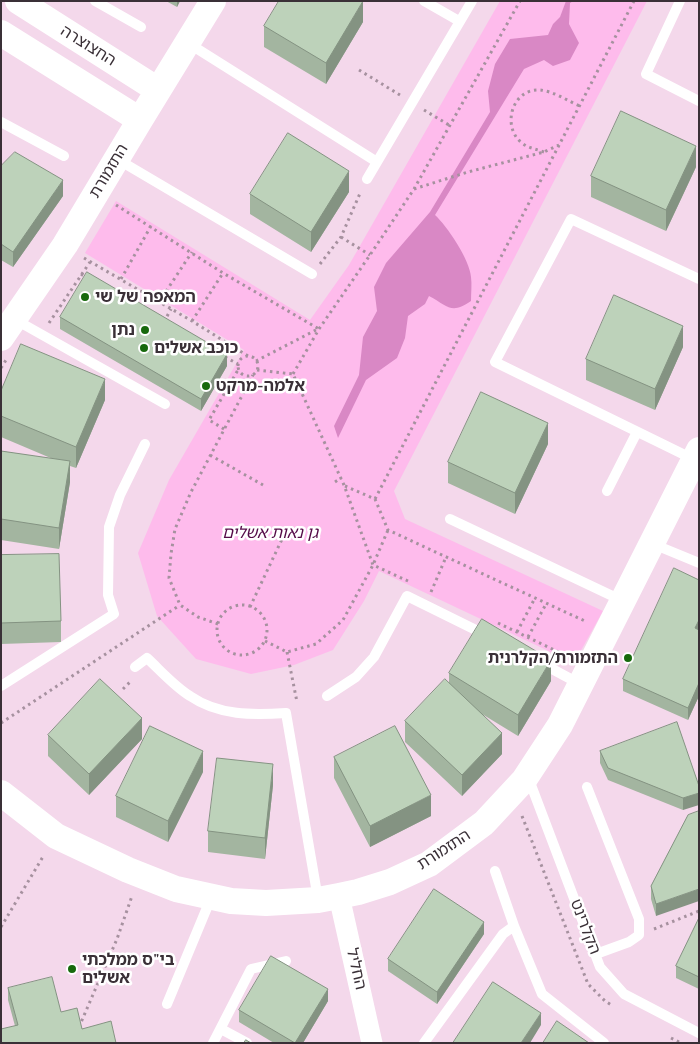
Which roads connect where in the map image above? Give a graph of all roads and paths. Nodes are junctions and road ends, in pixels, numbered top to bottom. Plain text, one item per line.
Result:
1 (18, 1) edge
2 (95, 1) edge
3 (213, 1) edge
4 (424, 1) edge
5 (472, 1) edge
6 (520, 1) edge
7 (634, 1) edge
8 (680, 1) edge
9 (459, 21) junction
10 (141, 27) dead end
11 (1, 33) edge
12 (188, 43) junction
13 (158, 90) junction
14 (699, 101) edge
15 (580, 106) junction
16 (140, 120) junction
17 (1, 122) edge
18 (559, 145) junction
19 (544, 152) junction
20 (64, 156) dead end
21 (116, 159) junction
22 (377, 162) junction
23 (367, 178) joint
24 (414, 189) junction
25 (97, 192) junction
26 (151, 226) junction
27 (341, 237) junction
28 (65, 245) junction
29 (192, 252) junction
30 (370, 256) junction
31 (90, 262) junction
32 (223, 273) junction
33 (82, 274) junction
34 (312, 274) joint
35 (90, 279) edge
36 (699, 279) edge
37 (121, 280) junction
38 (159, 302) junction
39 (172, 309) junction
40 (156, 317) edge
41 (9, 319) edge
42 (192, 321) junction
43 (164, 322) junction
44 (172, 326) edge
45 (319, 329) junction
46 (221, 355) edge
47 (248, 356) junction
48 (256, 361) junction
49 (238, 364) junction
50 (238, 370) junction
51 (257, 370) junction
52 (293, 374) junction
53 (253, 375) junction
54 (165, 404) dead end
55 (224, 429) junction
56 (637, 432) junction
57 (145, 444) dead end
58 (210, 455) junction
59 (696, 455) edge
60 (341, 478) junction
61 (335, 482) dead end
62 (263, 485) dead end
63 (344, 485) junction
64 (607, 491) dead end
65 (375, 499) junction
66 (450, 519) dead end
67 (388, 530) junction
68 (284, 535) dead end
69 (652, 544) junction
70 (446, 557) junction
71 (699, 563) edge
72 (373, 565) junction
73 (431, 592) dead end
74 (535, 598) junction
75 (623, 601) junction
76 (546, 604) junction
77 (180, 605) junction
78 (250, 607) junction
79 (218, 624) junction
80 (517, 632) dead end
81 (607, 632) junction
82 (494, 638) edge
83 (528, 638) dead end
84 (265, 642) junction
85 (536, 661) edge
86 (135, 667) dead end
87 (580, 684) junction
88 (1, 686) edge
89 (327, 696) dead end
90 (1, 723) edge
91 (528, 775) junction
92 (586, 787) dead end
93 (1, 793) edge
94 (56, 836) junction
95 (494, 871) dead end
96 (140, 874) junction
97 (212, 898) junction
98 (329, 898) junction
99 (699, 911) edge
100 (514, 926) junction
101 (1, 927) edge
102 (639, 934) junction
103 (596, 954) junction
104 (286, 961) dead end
105 (167, 1004) dead end
106 (79, 1028) edge
107 (221, 1029) junction
108 (699, 1033) edge
109 (214, 1043) edge
110 (247, 1043) edge
111 (372, 1043) edge
112 (424, 1043) edge
113 (604, 1043) edge

1 - 13 street, החצוצרה
2 - 10 lane
3 - 12 street, התזמורת
4 - 9 lane
5 - 9 lane
6 - 24 path
7 - 15 path
8 - 14 lane
9 - 22 lane
11 - 16 street
12 - 13 street, התזמורת
12 - 22 lane
13 - 16 street, התזמורת
15 - 18 path
15 - 19 path
16 - 21 street, התזמורת
17 - 20 lane
18 - 19 path
18 - 65 path
19 - 24 path
21 - 25 street, התזמורת
21 - 34 lane
22 - 23 lane
23 - 27 path
24 - 30 path
25 - 26 path
25 - 28 street, התזמורת
26 - 29 path
26 - 37 path
27 - 30 path
27 - 34 path
28 - 31 path
28 - 41 street, התזמורת
29 - 32 path
29 - 38 path
30 - 45 path
31 - 33 path
31 - 37 path
32 - 42 path
32 - 45 path
33 - 35 path
33 - 41 path
36 - 56 lane
37 - 38 path
38 - 39 path
39 - 42 path
39 - 43 path
40 - 43 path
41 - 54 lane
42 - 47 path
43 - 44 path
45 - 48 path
45 - 52 path
46 - 49 path
47 - 48 path
47 - 49 path
48 - 51 path
49 - 50 path
50 - 53 path
50 - 55 path
51 - 52 path
51 - 53 path
52 - 60 path
53 - 55 path
55 - 58 path
56 - 59 lane
56 - 64 lane
57 - 88 lane
58 - 62 path
58 - 77 path
59 - 69 street, התזמורת
60 - 61 path
60 - 63 path
63 - 65 path
63 - 72 path
65 - 67 path
66 - 75 lane
67 - 70 path
67 - 72 path
68 - 78 path
69 - 71 lane
69 - 75 street, התזמורת
70 - 73 path
70 - 74 path
72 - 84 path
74 - 76 path
74 - 80 path
75 - 81 street, התזמורת
76 - 81 path
76 - 83 path
77 - 79 path
77 - 90 path
78 - 79 path
78 - 84 path
79 - 84 path
81 - 87 street, התזמורת
82 - 89 lane
85 - 87 lane
86 - 98 lane
87 - 91 street, התזמורת
91 - 98 street, התזמורת
91 - 103 lane, הקלרינט
92 - 102 lane
93 - 94 street, התזמורת
94 - 96 street, התזמורת
94 - 101 path
95 - 100 lane
96 - 97 street, התזמורת
96 - 106 path
97 - 98 street, התזמורת
97 - 105 lane
98 - 111 street, החליל
99 - 102 path
100 - 112 lane
100 - 113 lane
102 - 103 lane
103 - 108 lane, הקלרינט
104 - 107 lane
107 - 109 lane
107 - 110 lane

